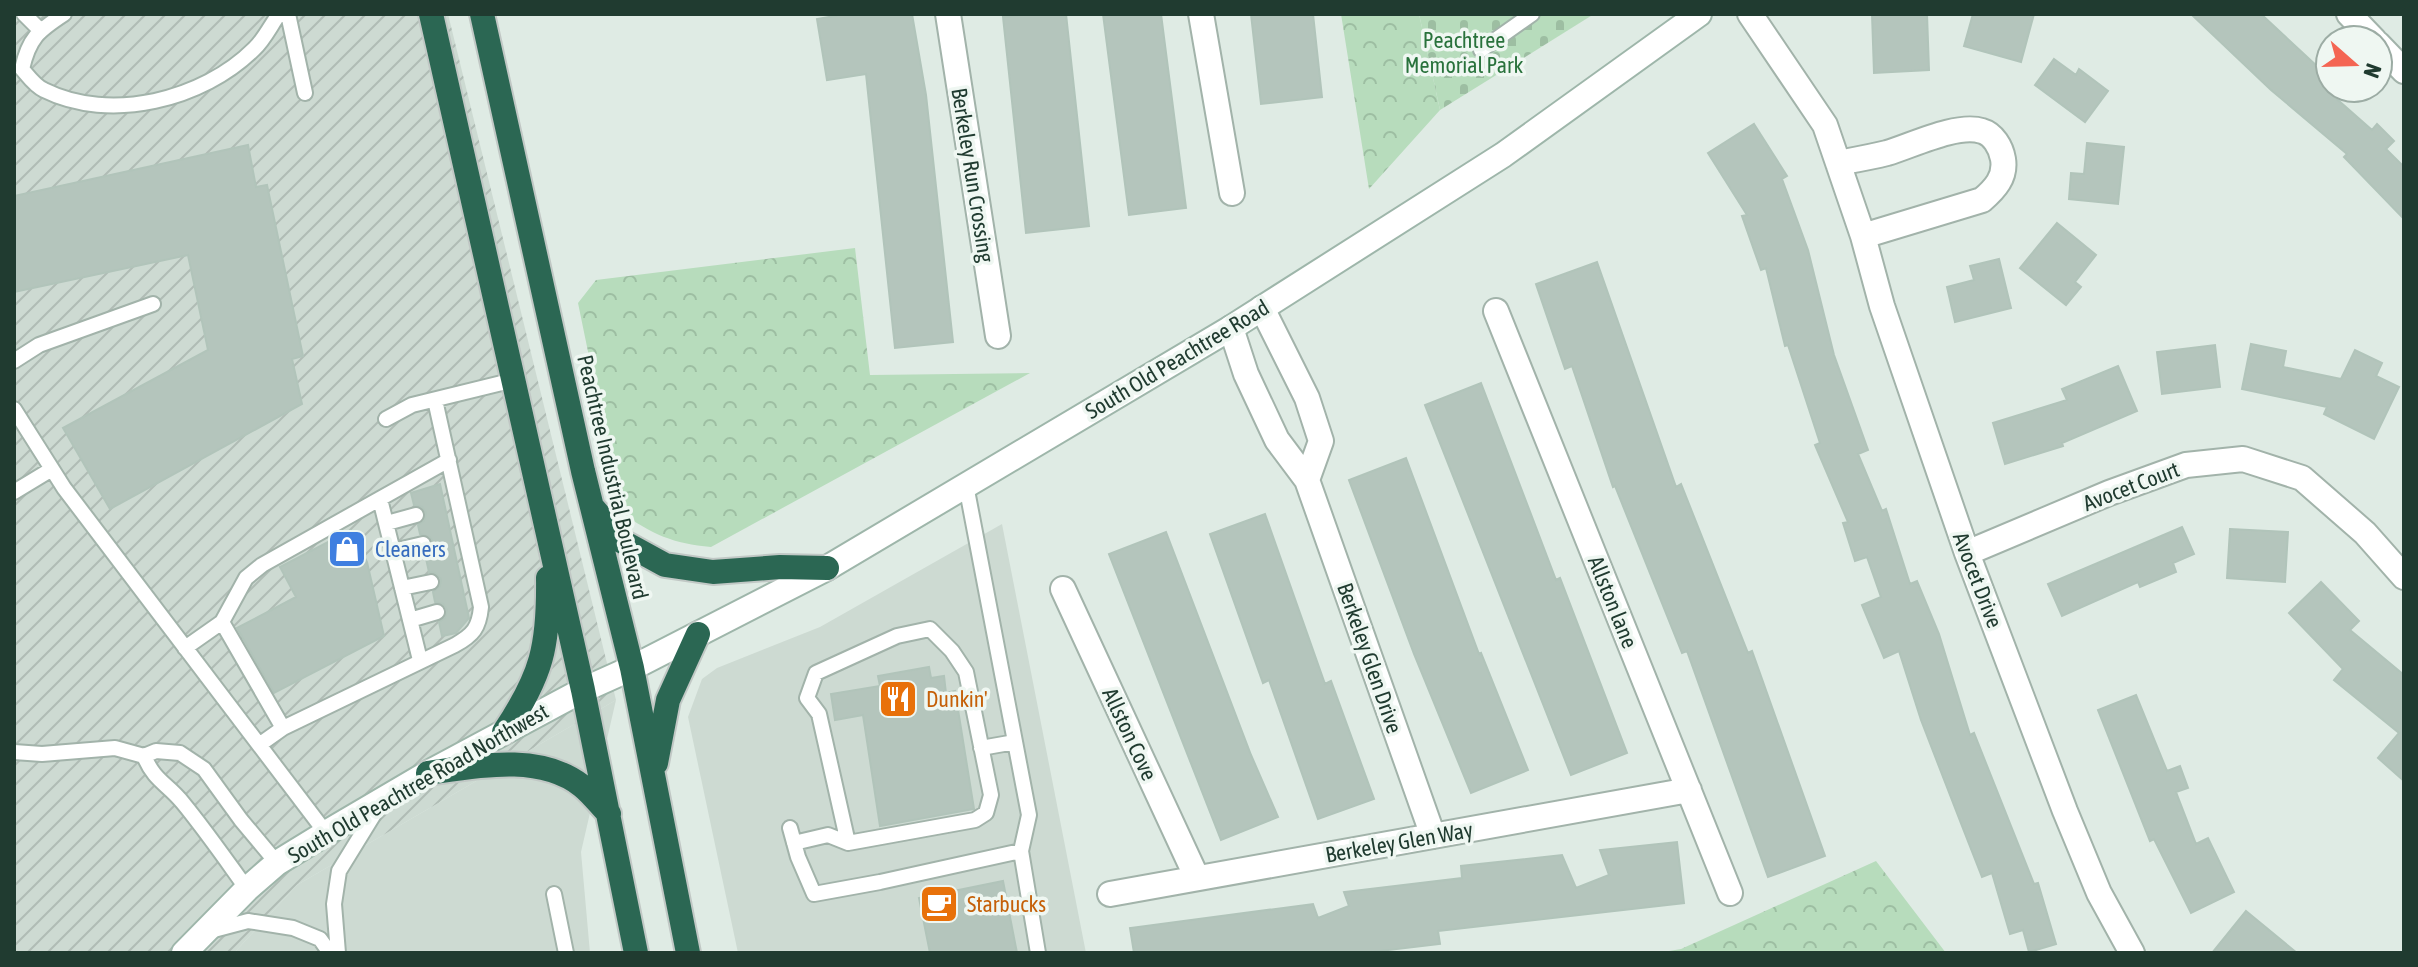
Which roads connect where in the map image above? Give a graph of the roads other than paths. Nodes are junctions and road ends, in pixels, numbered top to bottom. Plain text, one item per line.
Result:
1 (24, 14) edge
2 (64, 14) edge
3 (279, 14) edge
4 (288, 14) edge
5 (431, 14) edge
6 (482, 14) edge
7 (948, 14) edge
8 (1201, 14) edge
9 (1532, 14) edge
10 (1699, 14) edge
11 (1750, 14) edge
12 (40, 30) junction
13 (1481, 50) dead end
14 (305, 93) dead end
15 (1838, 163) junction
16 (1232, 193) dead end
17 (1863, 236) junction
18 (153, 304) dead end
19 (1262, 308) junction
20 (1496, 311) dead end
21 (1231, 328) junction
22 (998, 336) dead end
23 (14, 361) edge
24 (514, 380) junction
25 (435, 400) junction
26 (14, 409) edge
27 (1312, 414) junction
28 (386, 419) dead end
29 (1272, 430) junction
30 (449, 460) junction
31 (52, 469) junction
32 (1307, 480) junction
33 (966, 485) junction
34 (14, 492) edge
35 (380, 499) junction
36 (592, 506) junction
37 (416, 515) dead end
38 (387, 523) junction
39 (550, 539) junction
40 (423, 544) dead end
41 (393, 551) junction
42 (1967, 553) junction
43 (827, 568) junction
44 (2404, 577) edge
45 (431, 582) dead end
46 (402, 588) junction
47 (1063, 589) dead end
48 (437, 612) dead end
49 (410, 620) junction
50 (222, 622) junction
51 (698, 634) junction
52 (185, 648) junction
53 (420, 660) junction
54 (632, 668) junction
55 (583, 690) junction
56 (283, 728) junction
57 (504, 732) junction
58 (1015, 742) junction
59 (259, 745) junction
60 (981, 748) junction
61 (14, 752) edge
62 (144, 756) junction
63 (428, 773) junction
64 (1689, 790) junction
65 (657, 793) junction
66 (384, 799) junction
67 (610, 815) junction
68 (326, 833) junction
69 (1433, 836) junction
70 (848, 843) junction
71 (1021, 851) junction
72 (277, 863) junction
73 (1197, 878) junction
74 (247, 889) junction
75 (1730, 893) dead end
76 (554, 894) dead end
77 (1110, 894) dead end
78 (202, 933) junction
79 (184, 953) edge
80 (330, 953) edge
81 (338, 953) edge
82 (566, 953) edge
83 (636, 953) edge
84 (688, 953) edge
85 (1038, 953) edge
86 (2132, 953) edge

1 - 12 lane
2 - 12 lane
3 - 12 lane
4 - 14 lane
5 - 24 highway
6 - 36 highway, Peachtree Industrial Boulevard
7 - 22 street, Berkeley Run Crossing
8 - 16 street
9 - 13 lane
10 - 19 street, South Old Peachtree Road
11 - 15 street, Avocet Drive
15 - 17 street, Avocet Drive
15 - 17 street
17 - 42 street, Avocet Drive
18 - 23 lane
19 - 21 street, South Old Peachtree Road
19 - 27 street
20 - 64 street, Allston lane
21 - 29 street, Berkeley Glen Drive
21 - 33 street, South Old Peachtree Road
24 - 25 lane
24 - 39 highway
25 - 28 lane
25 - 30 lane
26 - 31 lane
27 - 29 street
27 - 32 street
29 - 32 street, Berkeley Glen Drive
30 - 35 lane
30 - 53 lane
31 - 34 lane
31 - 52 lane
32 - 69 street, Berkeley Glen Drive
33 - 43 street, South Old Peachtree Road
33 - 58 lane
35 - 38 lane
35 - 50 lane
36 - 43 highway
36 - 54 highway, Peachtree Industrial Boulevard
37 - 38 lane
38 - 41 lane
39 - 55 highway
39 - 57 highway
40 - 41 lane
41 - 46 lane
42 - 44 street, Avocet Court
42 - 86 street, Avocet Drive
43 - 51 street, South Old Peachtree Road
45 - 46 lane
46 - 49 lane
47 - 73 street, Allston Cove
48 - 49 lane
49 - 53 lane
50 - 52 lane
50 - 56 lane
51 - 54 street, South Old Peachtree Road
51 - 65 highway
52 - 59 lane
53 - 56 lane
54 - 55 street, South Old Peachtree Road Northwest
54 - 65 highway, Peachtree Industrial Boulevard
55 - 57 street, South Old Peachtree Road Northwest
55 - 67 highway
56 - 59 lane
57 - 63 street, South Old Peachtree Road Northwest
58 - 60 lane
58 - 71 lane
59 - 68 lane
60 - 70 lane
60 - 70 lane
61 - 62 lane
62 - 72 lane
62 - 74 lane
63 - 66 street, South Old Peachtree Road Northwest
63 - 67 highway
64 - 69 street, Berkeley Glen Way
64 - 75 street, Allston lane
65 - 84 highway, Peachtree Industrial Boulevard
66 - 68 street, South Old Peachtree Road Northwest
66 - 81 lane
67 - 83 highway
68 - 72 street, South Old Peachtree Road Northwest
69 - 73 street, Berkeley Glen Way
70 - 71 lane
71 - 85 lane
72 - 74 street, South Old Peachtree Road Northwest
73 - 77 street, Berkeley Glen Way
74 - 78 street, South Old Peachtree Road Northwest
76 - 82 lane
78 - 79 street, South Old Peachtree Road Northwest
78 - 80 lane

